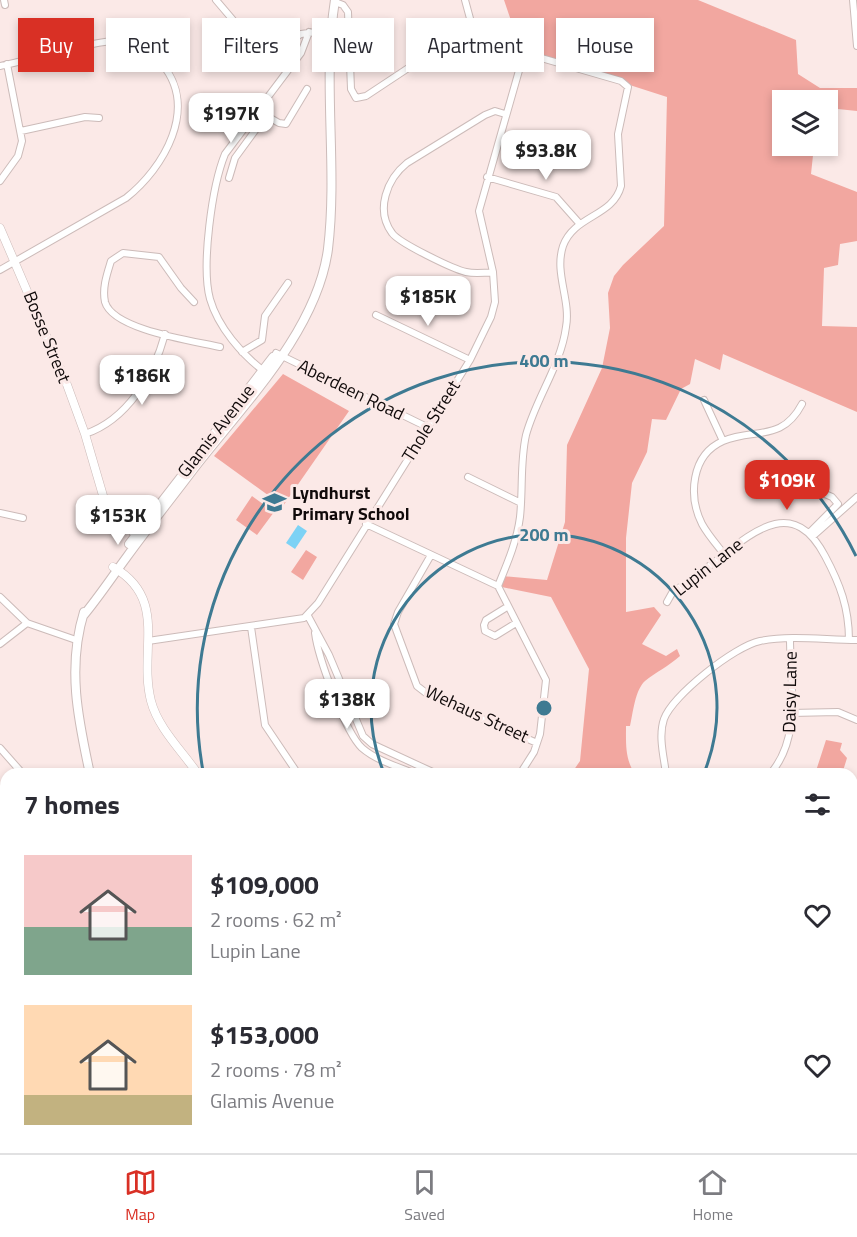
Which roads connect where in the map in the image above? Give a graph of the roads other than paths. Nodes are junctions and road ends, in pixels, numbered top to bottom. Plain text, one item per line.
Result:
1 (216, 0) edge
2 (465, 0) edge
3 (853, 0) edge
4 (335, 1) edge
5 (333, 18) edge
6 (470, 18) edge
7 (309, 32) junction
8 (312, 32) edge
9 (857, 46) edge
10 (544, 59) edge
11 (3, 65) edge
12 (406, 70) edge
13 (331, 72) edge
14 (518, 72) edge
15 (307, 89) dead end
16 (258, 111) junction
17 (505, 114) junction
18 (99, 118) dead end
19 (262, 121) dead end
20 (21, 131) junction
21 (487, 177) junction
22 (229, 178) dead end
23 (0, 181) edge
24 (579, 223) junction
25 (0, 228) edge
26 (15, 261) junction
27 (0, 270) edge
28 (493, 272) junction
29 (288, 283) dead end
30 (194, 302) dead end
31 (376, 315) dead end
32 (165, 334) junction
33 (220, 347) dead end
34 (242, 352) junction
35 (278, 354) junction
36 (470, 360) junction
37 (265, 372) junction
38 (704, 400) dead end
39 (801, 404) dead end
40 (427, 427) junction
41 (85, 434) junction
42 (723, 441) junction
43 (806, 469) dead end
44 (468, 477) dead end
45 (857, 497) edge
46 (521, 503) junction
47 (0, 513) edge
48 (23, 519) dead end
49 (366, 524) junction
50 (811, 535) junction
51 (138, 537) junction
52 (724, 554) junction
53 (431, 555) junction
54 (115, 568) junction
55 (498, 586) junction
56 (0, 597) edge
57 (667, 602) dead end
58 (507, 607) junction
59 (308, 616) junction
60 (27, 623) junction
61 (516, 623) junction
62 (250, 627) junction
63 (315, 629) junction
64 (790, 639) junction
65 (76, 640) junction
66 (853, 640) edge
67 (148, 641) junction
68 (0, 644) edge
69 (792, 713) junction
70 (857, 720) edge
71 (537, 743) junction
72 (0, 748) edge
73 (18, 768) edge
74 (89, 768) edge
75 (194, 768) edge
76 (294, 768) edge
77 (402, 768) edge
78 (425, 768) edge
79 (523, 768) edge
80 (665, 768) edge
81 (774, 768) edge

1 - 7 street
2 - 6 street
3 - 9 street
4 - 5 main road, Glamis Avenue
4 - 12 street
7 - 8 street
7 - 16 street
10 - 24 street
11 - 20 street
11 - 26 street
13 - 35 main road, Glamis Avenue
14 - 17 street, Thole Street
15 - 16 street
16 - 34 street
17 - 21 street, Thole Street
17 - 28 street
18 - 20 street
19 - 22 street
20 - 23 street
21 - 24 street
21 - 28 street, Thole Street
24 - 46 street
25 - 26 street, Bosse Street
26 - 27 street
26 - 41 street, Bosse Street
28 - 36 street, Thole Street
29 - 34 street
30 - 32 street
31 - 36 street
32 - 33 street
32 - 41 street
34 - 37 street
35 - 37 main road, Glamis Avenue
35 - 40 street, Aberdeen Road
36 - 40 street, Thole Street
37 - 51 main road, Glamis Avenue
38 - 42 street
39 - 42 street
40 - 49 street, Thole Street
41 - 51 street, Bosse Street
42 - 52 street
43 - 50 street
44 - 46 street
45 - 50 street
46 - 55 street
47 - 48 street
49 - 53 street
49 - 59 street, Thole Street
50 - 52 street, Lupin Lane
50 - 66 street
51 - 54 main road, Glamis Avenue
52 - 57 street, Lupin Lane
53 - 55 street
53 - 71 street, Wehaus Street
54 - 65 main road, Glamis Avenue
54 - 67 street
55 - 58 street
56 - 60 street
58 - 61 street
58 - 61 street
59 - 62 street
59 - 63 street
60 - 65 street
60 - 68 street
61 - 71 street
62 - 67 street
62 - 76 street
63 - 77 street
63 - 78 street
64 - 66 street
64 - 69 street, Daisy Lane
64 - 80 street
65 - 74 main road, Glamis Avenue
67 - 75 street
69 - 70 street
69 - 81 street, Daisy Lane
71 - 79 street
72 - 73 street

